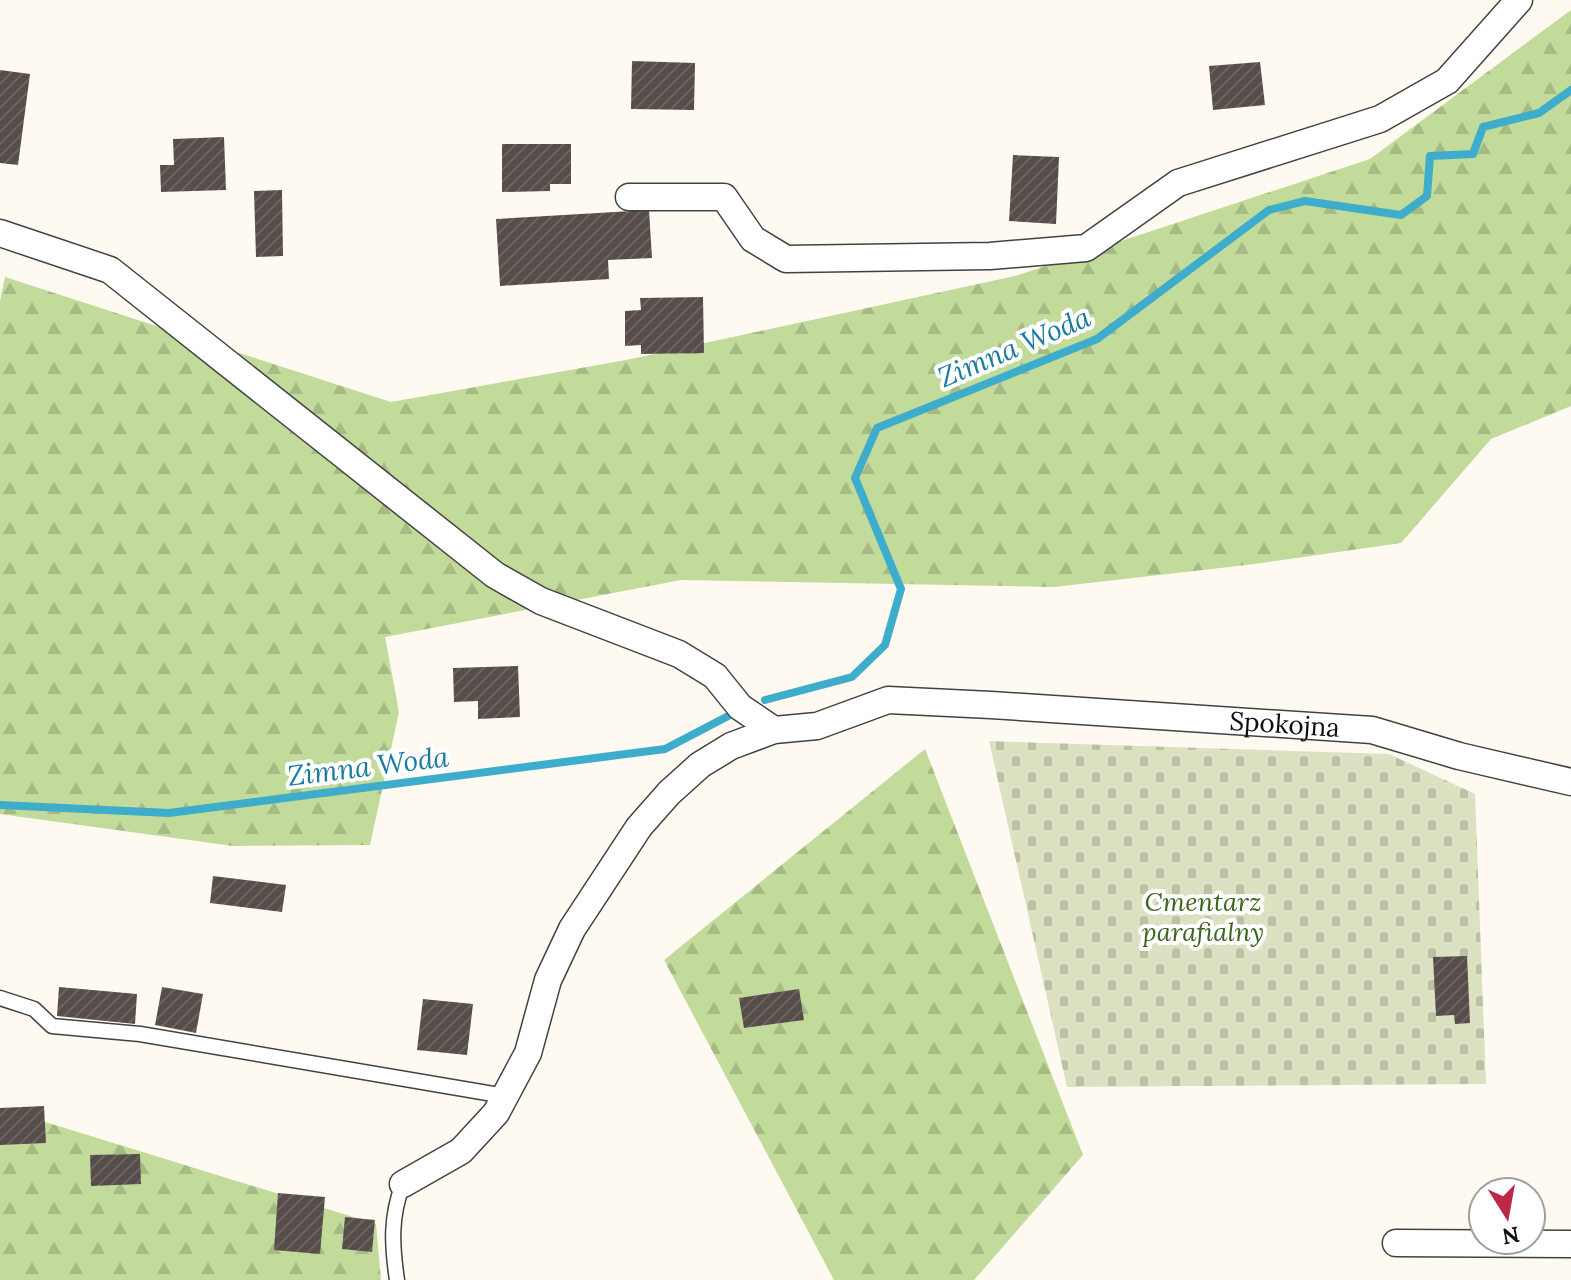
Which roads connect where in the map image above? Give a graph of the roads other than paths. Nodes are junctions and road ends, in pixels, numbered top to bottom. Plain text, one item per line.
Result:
1 (1519, 0) edge
2 (629, 197) dead end
3 (0, 233) edge
4 (774, 730) junction
5 (1571, 782) edge
6 (0, 998) edge
7 (505, 1096) junction
8 (403, 1184) joint
9 (1396, 1243) dead end
10 (1571, 1244) edge
11 (397, 1280) edge

1 - 2 street
3 - 4 street
4 - 5 street, Spokojna
4 - 7 street, Spokojna
6 - 7 lane
7 - 8 street, Spokojna
8 - 11 lane
9 - 10 street

